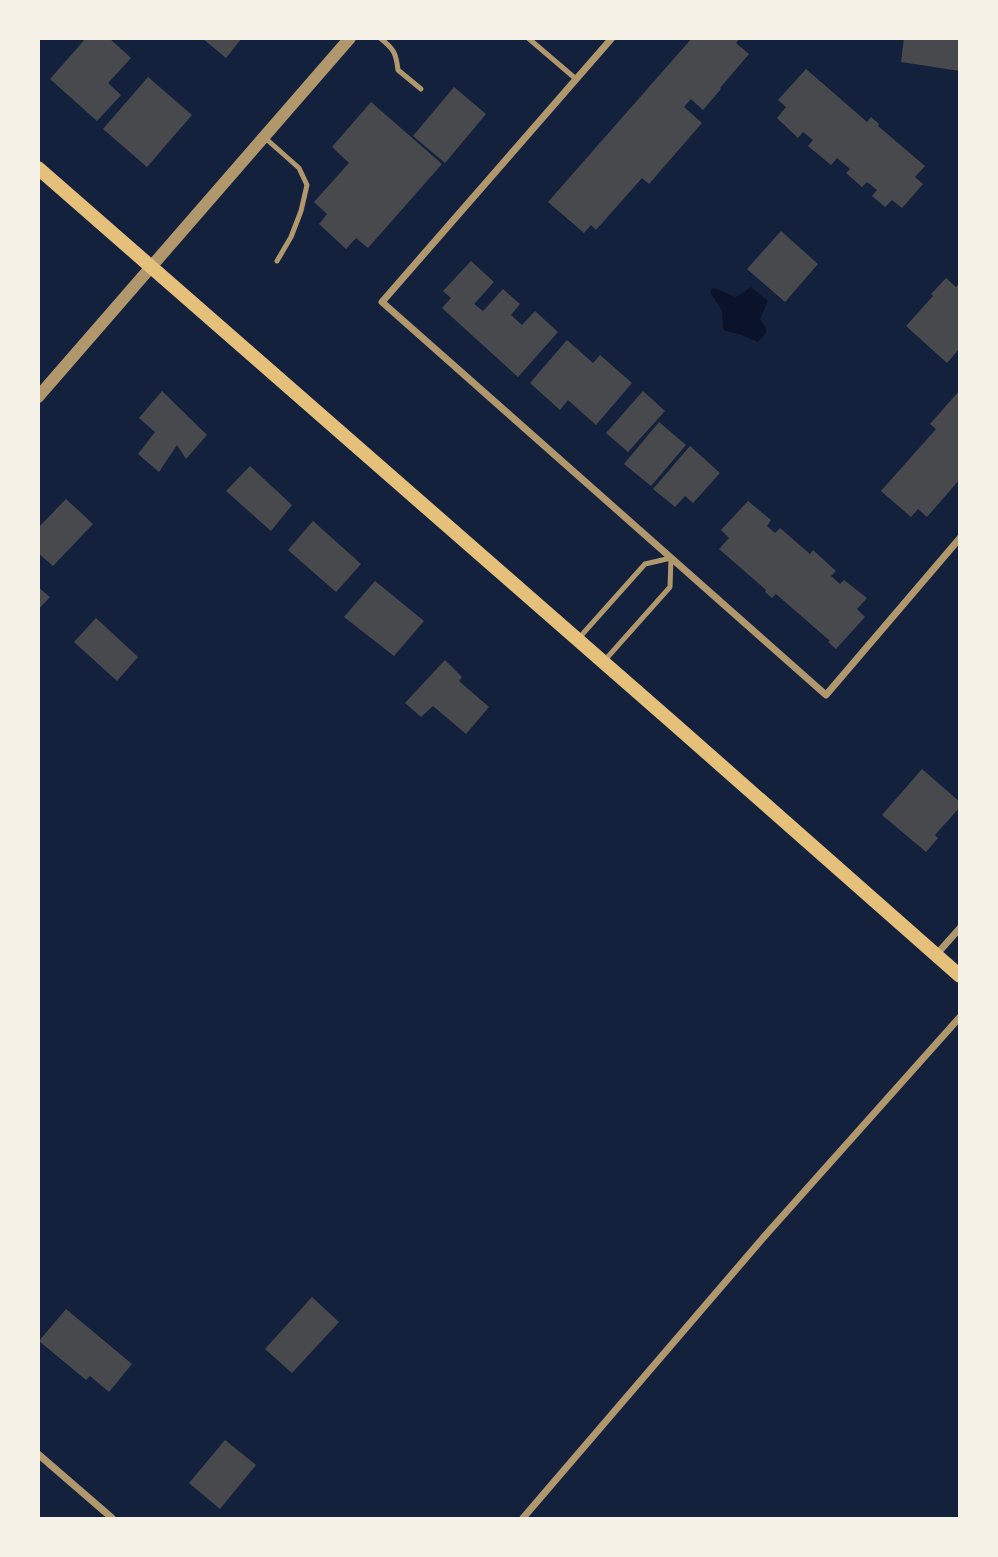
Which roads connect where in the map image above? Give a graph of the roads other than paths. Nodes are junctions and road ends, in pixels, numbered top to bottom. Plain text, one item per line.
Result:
1 (350, 38) edge
2 (380, 38) edge
3 (528, 38) edge
4 (612, 38) edge
5 (576, 79) junction
6 (421, 89) dead end
7 (264, 137) junction
8 (38, 168) edge
9 (277, 261) dead end
10 (151, 267) junction
11 (38, 397) edge
12 (960, 538) edge
13 (671, 558) junction
14 (577, 640) junction
15 (603, 663) junction
16 (960, 928) edge
17 (936, 955) junction
18 (960, 976) edge
19 (960, 1017) edge
20 (38, 1454) edge
21 (112, 1518) edge
22 (523, 1518) edge

1 - 7 street
2 - 6 lane
3 - 5 lane
4 - 5 street
5 - 13 street
7 - 9 lane
7 - 10 street
8 - 10 main road
10 - 11 street
10 - 14 main road
12 - 13 street
13 - 14 lane
13 - 15 lane
14 - 15 main road
15 - 17 main road
16 - 17 street
17 - 18 main road
19 - 22 street
20 - 21 street

